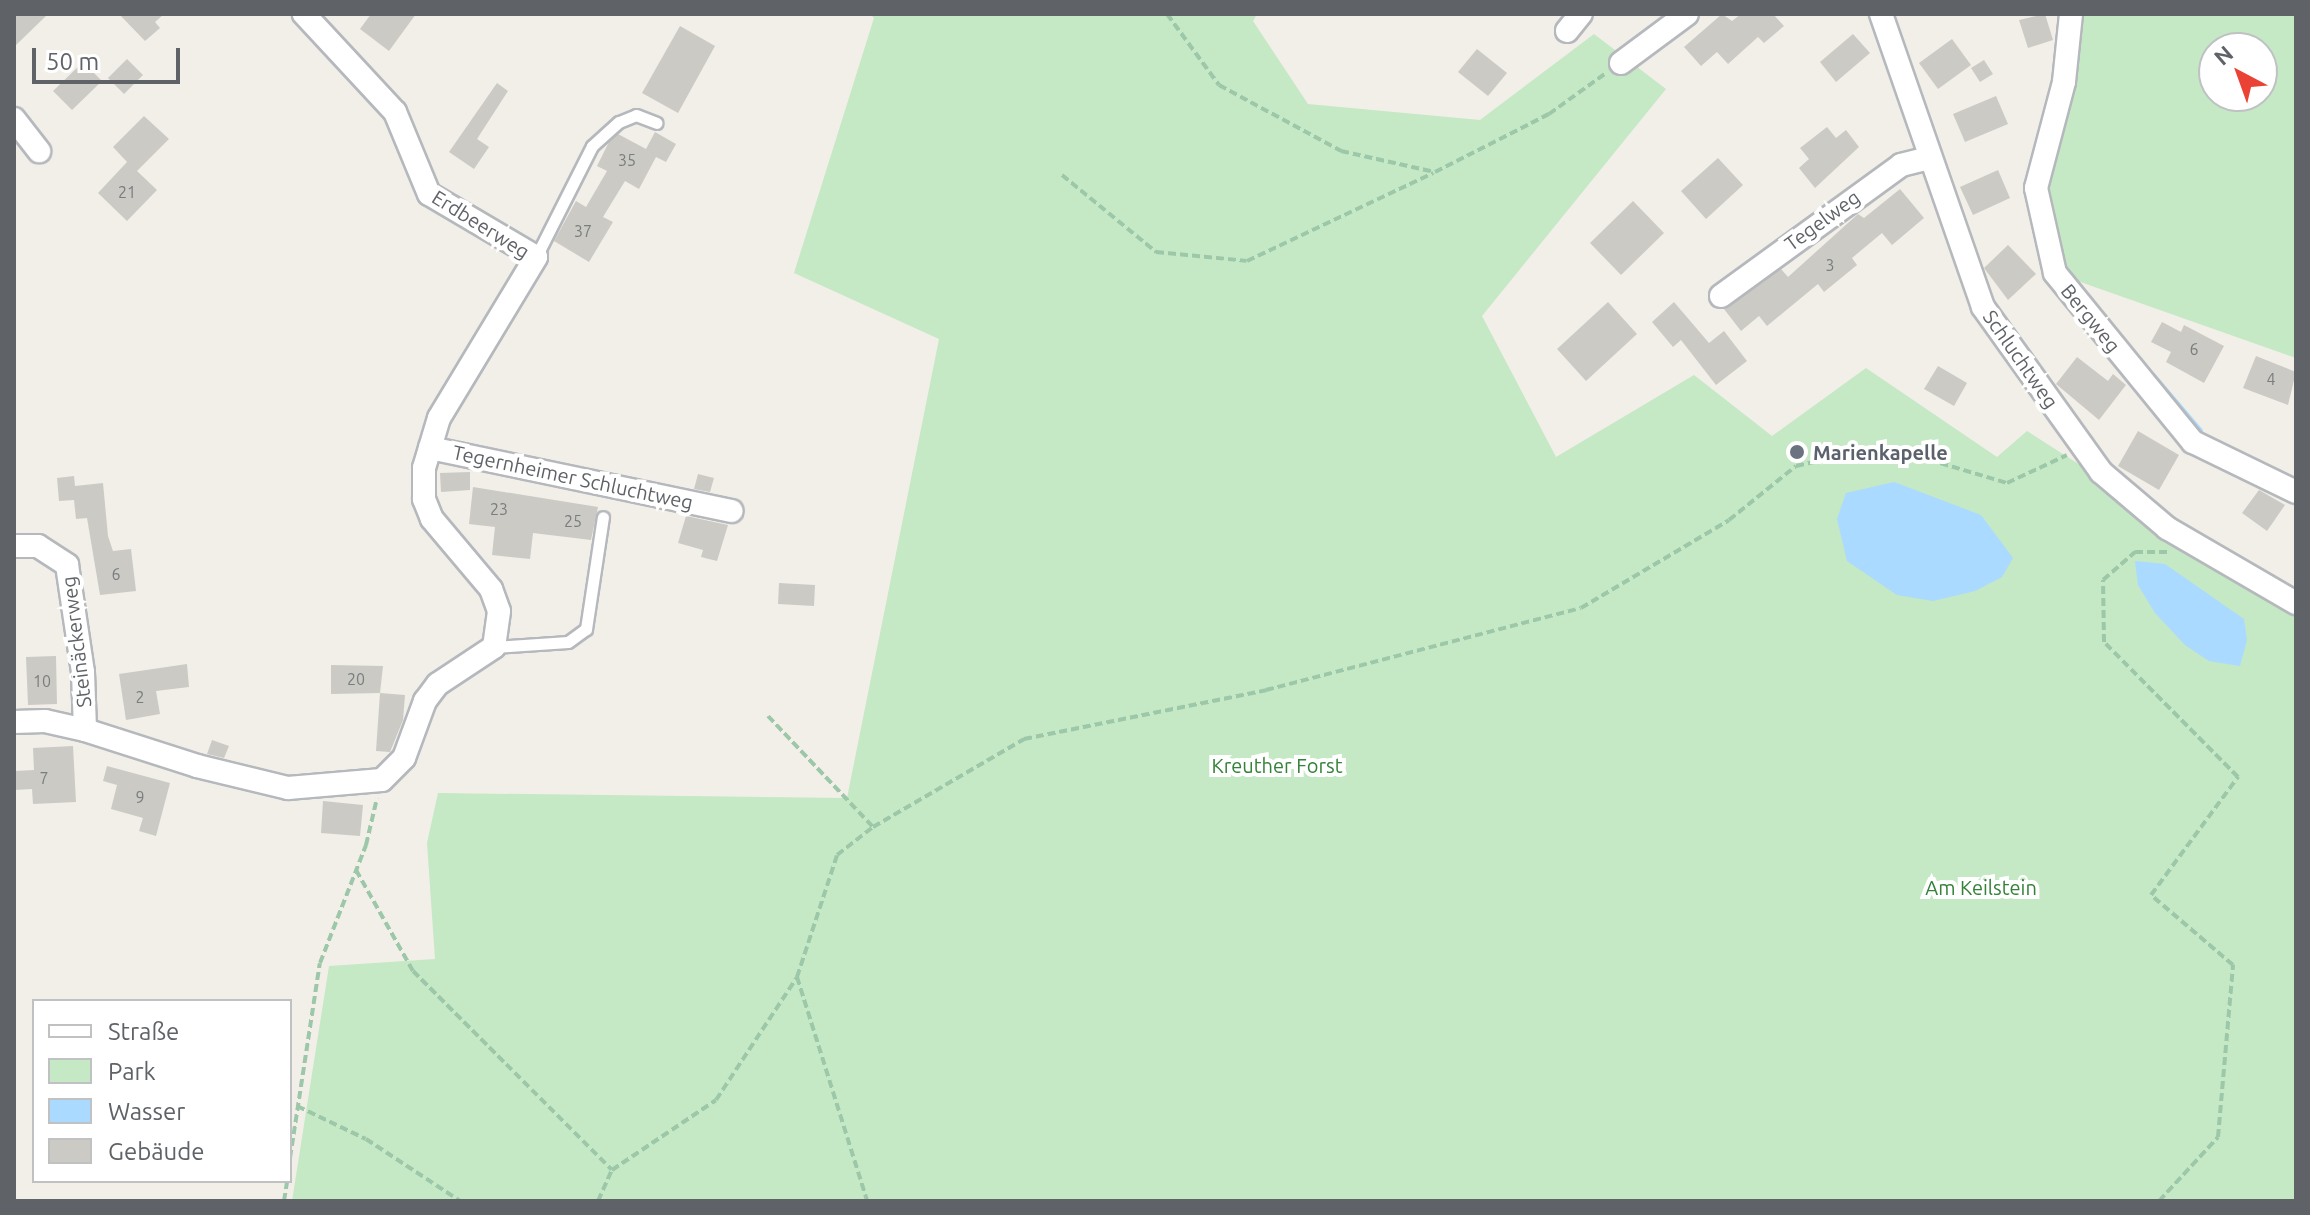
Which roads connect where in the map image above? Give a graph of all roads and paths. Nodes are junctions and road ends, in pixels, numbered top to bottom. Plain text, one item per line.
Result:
1 (304, 14) edge
2 (1167, 14) edge
3 (1687, 14) edge
4 (1881, 14) edge
5 (2071, 14) edge
6 (1621, 63) joint
7 (14, 119) edge
8 (657, 123) dead end
9 (39, 151) dead end
10 (1930, 158) junction
11 (1435, 172) junction
12 (1062, 175) dead end
13 (536, 257) junction
14 (1721, 296) dead end
15 (2083, 447) junction
16 (430, 448) junction
17 (2296, 492) edge
18 (731, 511) dead end
19 (603, 517) dead end
20 (2183, 538) junction
21 (14, 546) edge
22 (2296, 603) edge
23 (494, 647) junction
24 (768, 716) dead end
25 (14, 722) edge
26 (85, 730) junction
27 (382, 780) junction
28 (873, 827) junction
29 (356, 870) junction
30 (797, 977) junction
31 (297, 1106) junction
32 (292, 1143) edge
33 (612, 1170) junction
34 (460, 1201) edge
35 (598, 1201) edge
36 (867, 1201) edge
37 (2159, 1201) edge

1 - 13 street, Erdbeerweg
2 - 11 path
3 - 6 street
4 - 10 street, Schluchtweg
5 - 17 street, Bergweg
6 - 11 path
7 - 9 street
8 - 13 lane
10 - 14 street, Tegelweg
10 - 15 street, Schluchtweg
11 - 12 path
13 - 16 street, Erdbeerweg
15 - 20 street, Schluchtweg
15 - 28 path
16 - 18 street, Tegernheimer Schluchtweg
16 - 23 street, Tegernheimer Schluchtweg
19 - 23 lane
20 - 22 street, Schluchtweg
20 - 37 path
21 - 26 street, Steinäckerweg
23 - 27 street
24 - 28 path
25 - 26 street
26 - 27 street
27 - 29 path
28 - 30 path
29 - 31 path
29 - 33 path
30 - 33 path
30 - 36 path
31 - 32 path
31 - 34 path
33 - 35 path

